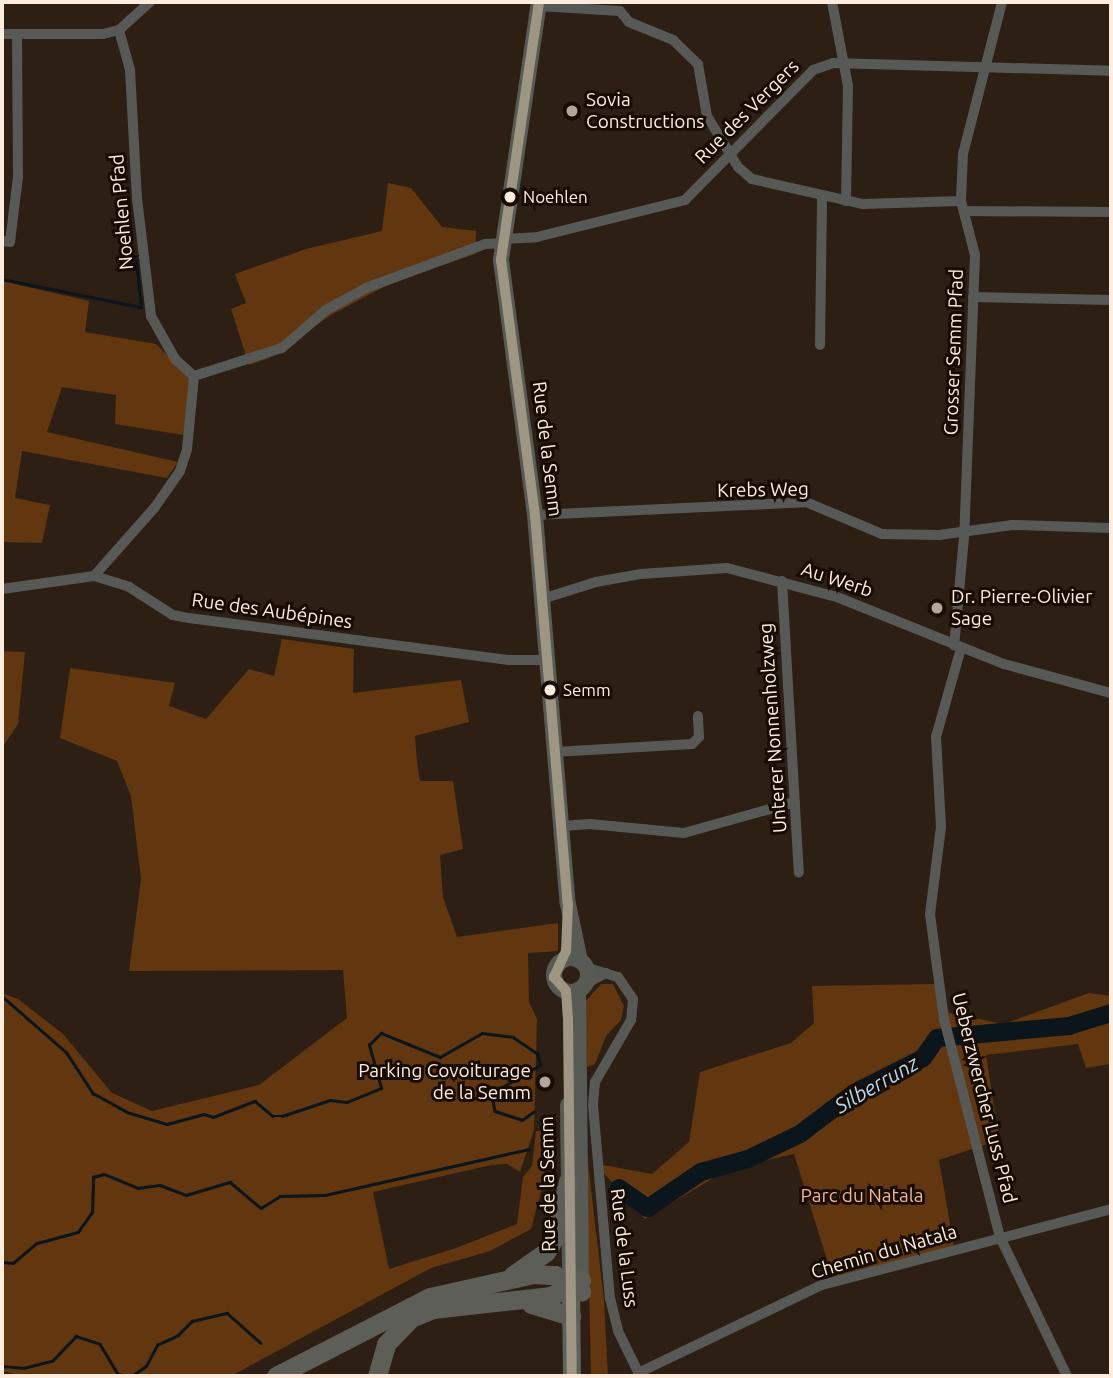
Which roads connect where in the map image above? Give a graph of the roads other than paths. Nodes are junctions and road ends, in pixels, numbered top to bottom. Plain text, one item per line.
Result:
1 (149, 2) edge
2 (1002, 2) edge
3 (539, 4) edge
4 (621, 6) edge
5 (833, 9) edge
6 (119, 30) junction
7 (2, 34) edge
8 (17, 34) junction
9 (845, 61) junction
10 (987, 67) junction
11 (1111, 71) edge
12 (729, 152) junction
13 (822, 197) junction
14 (846, 201) junction
15 (962, 206) junction
16 (1111, 212) edge
17 (2, 241) edge
18 (503, 241) junction
19 (973, 297) junction
20 (1111, 300) edge
21 (820, 345) dead end
22 (194, 376) junction
23 (535, 515) junction
24 (1111, 528) edge
25 (964, 530) junction
26 (94, 576) junction
27 (782, 581) junction
28 (2, 589) edge
29 (542, 599) junction
30 (957, 647) junction
31 (547, 660) junction
32 (1111, 693) edge
33 (698, 716) dead end
34 (555, 752) junction
35 (795, 802) junction
36 (562, 826) junction
37 (799, 873) dead end
38 (576, 962) junction
39 (606, 973) junction
40 (576, 989) junction
41 (568, 1181) junction
42 (1111, 1209) edge
43 (1000, 1237) junction
44 (506, 1279) junction
45 (578, 1285) junction
46 (502, 1302) junction
47 (571, 1316) junction
48 (639, 1374) edge
49 (276, 1376) edge
50 (377, 1376) edge
51 (572, 1376) edge
52 (583, 1376) edge
53 (1068, 1376) edge

1 - 6 street
2 - 10 street, Grosser Semm Pfad
3 - 4 street
3 - 18 main road, Rue de la Semm
4 - 12 street
5 - 9 street
6 - 8 street
6 - 22 street, Noehlen Pfad
7 - 8 street
8 - 17 street
9 - 10 street, Rue des Vergers
9 - 12 street, Rue des Vergers
9 - 14 street
10 - 11 street, Rue des Vergers
10 - 15 street, Grosser Semm Pfad
12 - 13 street
12 - 18 street, Rue des Vergers
13 - 14 street
13 - 21 street
14 - 15 street
15 - 16 street
15 - 19 street, Grosser Semm Pfad
18 - 22 street, Rue des Vergers
18 - 23 main road, Rue de la Semm
19 - 20 street
19 - 25 street, Grosser Semm Pfad
22 - 26 street
23 - 25 street, Krebs Weg
23 - 29 main road, Rue de la Semm
24 - 25 street, Krebs Weg
25 - 30 street, Grosser Semm Pfad
26 - 28 street, Rue des Aubépines
26 - 31 street, Rue des Aubépines
27 - 29 street, Au Werb
27 - 30 street, Au Werb
27 - 35 street, Unterer Nonnenholzweg
29 - 31 main road, Rue de la Semm
30 - 32 street, Au Werb
30 - 43 street, Ueberzwercher Luss Pfad
31 - 34 main road, Rue de la Semm
33 - 34 street
34 - 36 main road, Rue de la Semm
35 - 36 street
35 - 37 street, Unterer Nonnenholzweg
36 - 38 main road, Rue de la Semm
38 - 39 street, Rue de la Luss
38 - 40 main road
38 - 40 main road
39 - 40 street
39 - 48 street, Rue de la Luss
40 - 41 main road, Rue de la Semm
40 - 45 main road, Rue de la Semm
41 - 44 highway
41 - 45 main road, Rue de la Semm
42 - 43 street, Chemin du Natala
43 - 48 street, Chemin du Natala
43 - 53 street, Ueberzwercher Luss Pfad
44 - 45 highway
44 - 49 highway
45 - 46 highway
45 - 47 main road, Rue de la Semm
45 - 52 main road, Rue de la Semm
46 - 47 highway
46 - 50 highway
47 - 51 main road, Rue de la Semm

